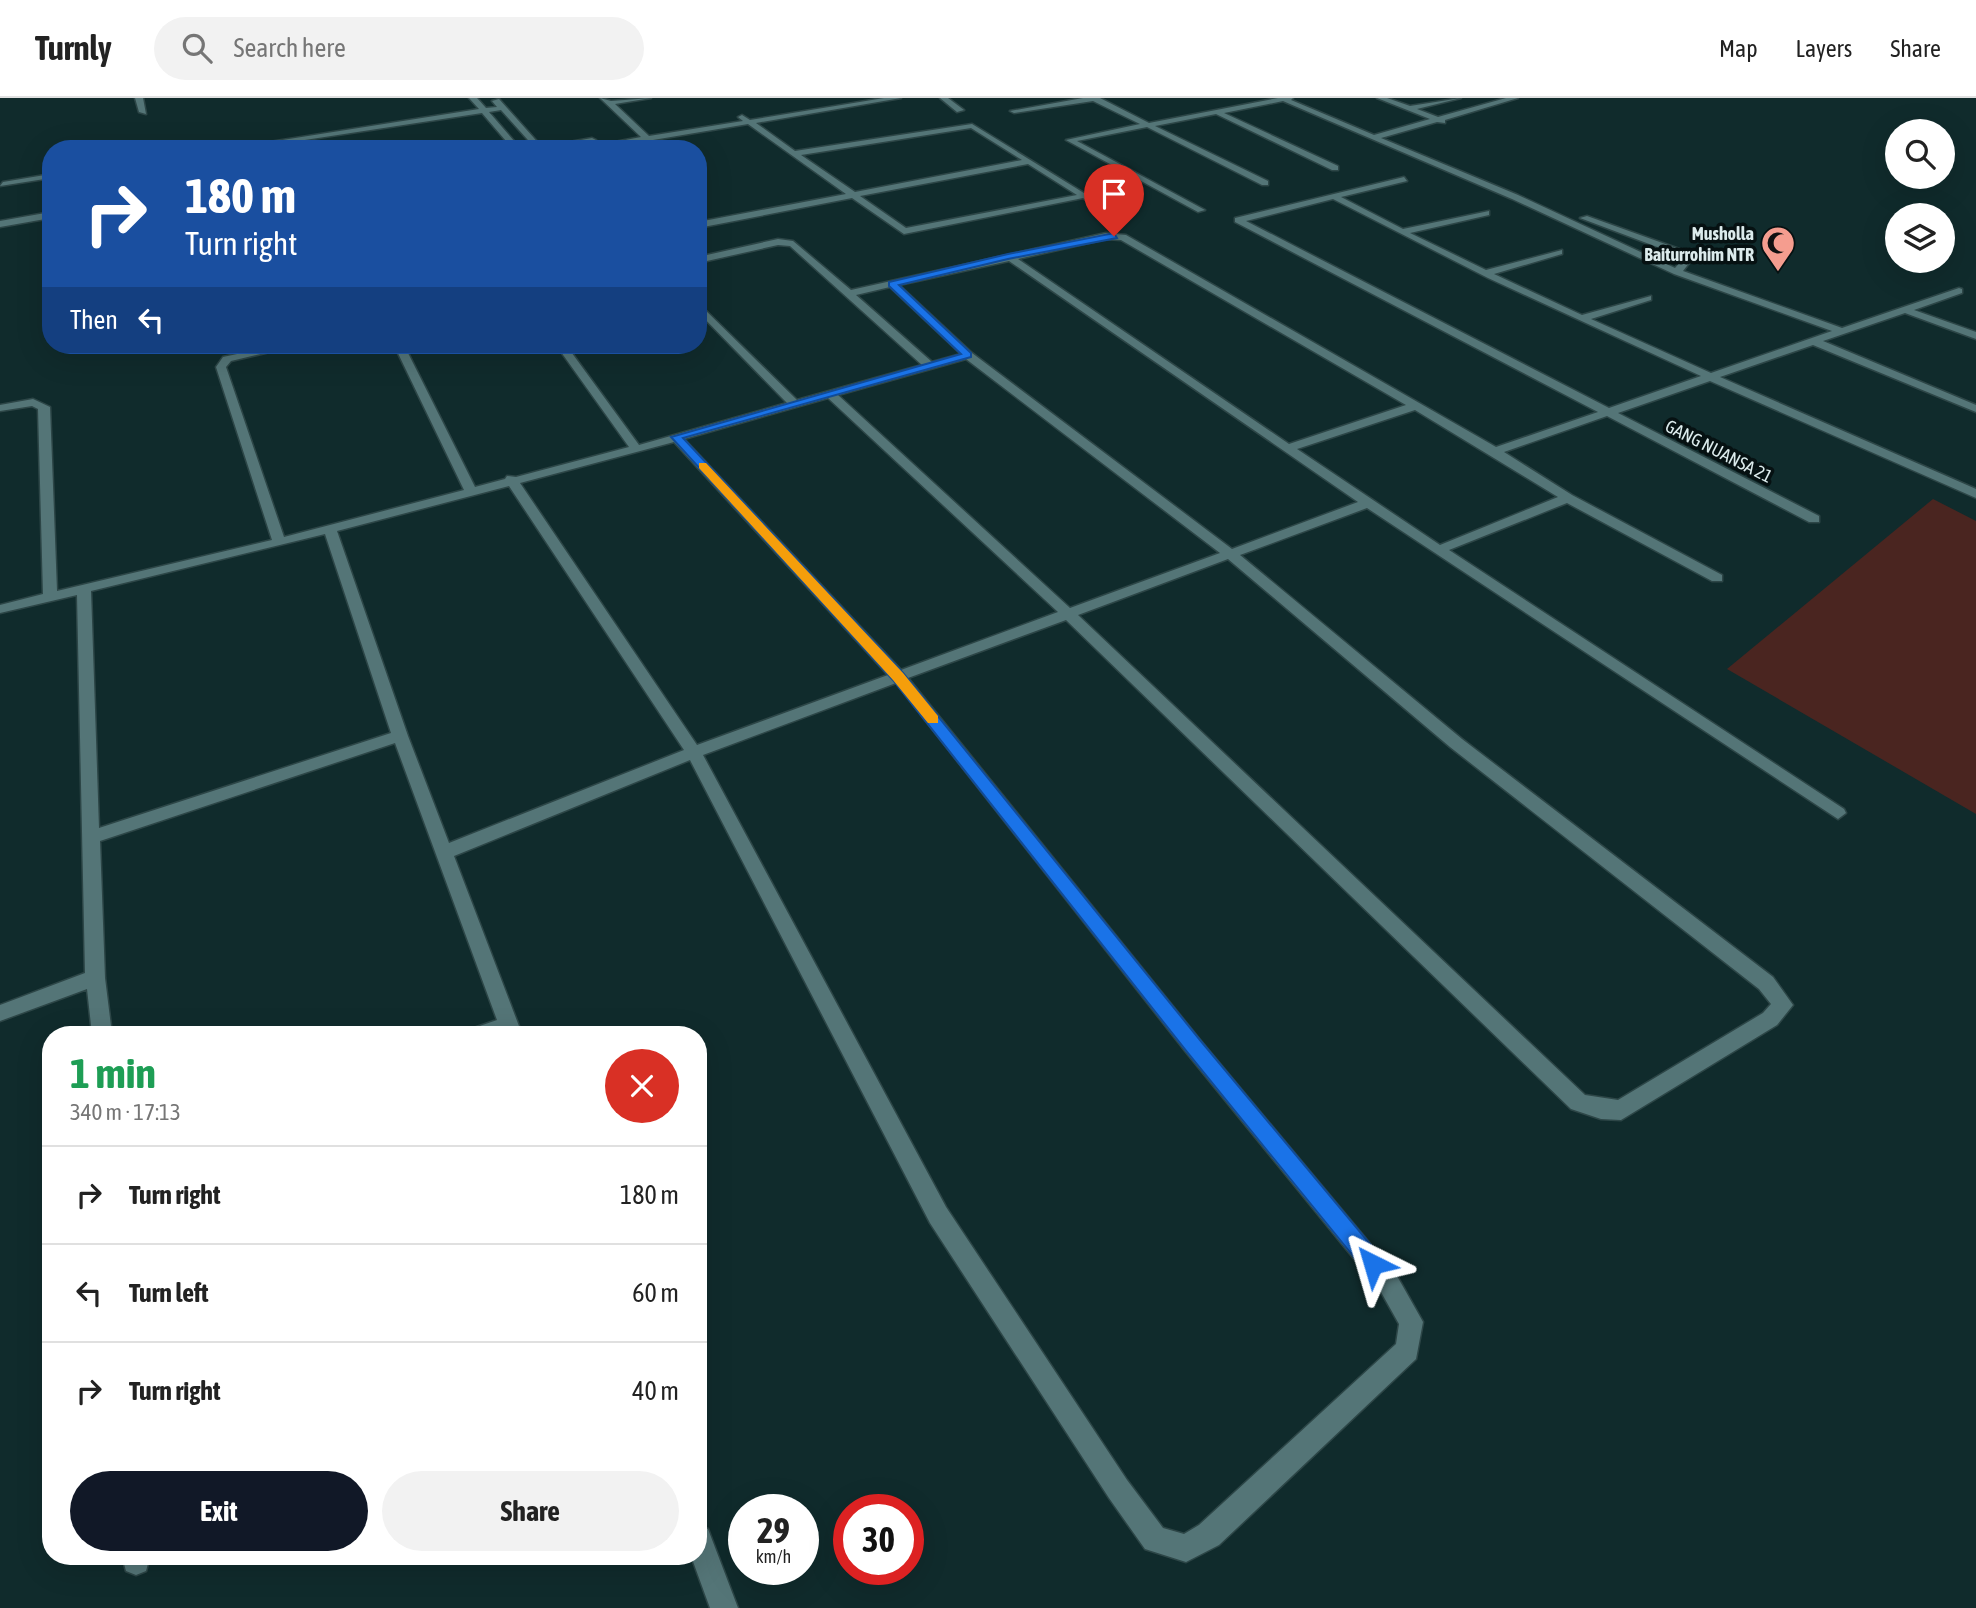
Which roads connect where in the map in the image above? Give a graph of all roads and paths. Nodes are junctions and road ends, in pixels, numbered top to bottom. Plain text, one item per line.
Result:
1 (139, 98) edge
2 (472, 98) edge
3 (494, 98) edge
4 (647, 98) edge
5 (852, 98) edge
6 (897, 98) edge
7 (944, 98) edge
8 (1094, 98) edge
9 (1381, 98) edge
10 (1457, 98) edge
11 (1514, 98) edge
12 (1286, 99) edge
13 (606, 100) edge
14 (862, 100) edge
15 (502, 108) junction
16 (1408, 109) junction
17 (960, 110) dead end
18 (483, 111) junction
19 (1014, 111) dead end
20 (143, 112) dead end
21 (1217, 112) junction
22 (746, 119) junction
23 (1442, 121) junction
24 (1143, 124) junction
25 (637, 132) junction
26 (1375, 137) junction
27 (646, 138) junction
28 (289, 140) edge
29 (507, 140) edge
30 (533, 140) edge
31 (592, 140) edge
32 (634, 140) edge
33 (796, 153) junction
34 (1026, 162) junction
35 (1335, 168) dead end
36 (42, 178) edge
37 (1404, 179) dead end
38 (1265, 183) dead end
39 (3, 184) dead end
40 (849, 195) junction
41 (1082, 196) junction
42 (1333, 196) junction
43 (1516, 197) junction
44 (1101, 206) dead end
45 (1201, 211) dead end
46 (1486, 213) dead end
47 (42, 217) edge
48 (707, 223) edge
49 (0, 224) edge
50 (1401, 232) junction
51 (1559, 252) dead end
52 (1008, 256) junction
53 (707, 258) edge
54 (1677, 272) junction
55 (1486, 273) junction
56 (892, 284) junction
57 (1959, 291) dead end
58 (851, 293) junction
59 (1648, 298) dead end
60 (1903, 309) junction
61 (707, 315) edge
62 (1583, 318) junction
63 (1841, 331) junction
64 (1976, 336) edge
65 (1816, 342) junction
66 (251, 354) edge
67 (403, 354) edge
68 (567, 354) edge
69 (968, 355) junction
70 (929, 365) junction
71 (1715, 377) junction
72 (831, 395) junction
73 (796, 405) junction
74 (1414, 407) junction
75 (0, 408) edge
76 (1976, 409) edge
77 (1608, 414) junction
78 (676, 437) junction
79 (1289, 448) junction
80 (636, 449) junction
81 (1495, 451) junction
82 (511, 479) junction
83 (471, 491) junction
84 (1976, 494) edge
85 (1568, 498) junction
86 (1368, 503) junction
87 (1814, 519) dead end
88 (330, 528) junction
89 (279, 542) junction
90 (1441, 549) junction
91 (1230, 554) junction
92 (1717, 578) dead end
93 (84, 588) junction
94 (50, 597) junction
95 (0, 609) edge
96 (1068, 614) junction
97 (898, 676) junction
98 (400, 736) junction
99 (694, 752) junction
100 (1838, 813) dead end
101 (93, 837) junction
102 (445, 852) junction
103 (95, 978) junction
104 (0, 1013) edge
105 (101, 1026) edge
106 (509, 1026) edge
107 (707, 1564) edge
108 (723, 1608) edge

1 - 20 street
2 - 18 street
3 - 15 street
4 - 13 street
5 - 22 street
6 - 14 street
7 - 17 street
8 - 19 street
8 - 24 street
9 - 16 street
10 - 16 street
11 - 23 street
12 - 21 street
12 - 26 street
13 - 25 street
14 - 22 street
15 - 18 street
15 - 30 street
16 - 23 street
18 - 28 street
18 - 29 street
21 - 24 street
21 - 35 street
22 - 25 street
22 - 27 street
22 - 33 street
23 - 26 street
24 - 38 street
24 - 45 street
25 - 27 street
25 - 31 street
26 - 43 street
27 - 32 street
33 - 34 street
33 - 40 street
34 - 40 street
34 - 41 street
36 - 39 street
37 - 42 street
40 - 41 street
40 - 48 street
41 - 44 street
42 - 50 street
42 - 77 street, GANG NUANSA 21
43 - 54 street
43 - 54 street
46 - 50 street
47 - 49 street
50 - 55 street
51 - 55 street
52 - 56 street
52 - 74 street
52 - 79 street
53 - 58 street
54 - 63 street
55 - 62 street
56 - 58 street
56 - 69 street
57 - 60 street
58 - 70 street
59 - 62 street
60 - 63 street
60 - 64 street
61 - 73 street
62 - 71 street
63 - 65 street
65 - 71 street
65 - 76 street
66 - 89 street
67 - 83 street
68 - 80 street
69 - 70 street
69 - 91 street
70 - 72 street
71 - 77 street
71 - 84 street
72 - 73 street
72 - 96 street
73 - 78 street
74 - 79 street
74 - 81 street
75 - 94 street
77 - 81 street
77 - 87 street, GANG NUANSA 21
78 - 80 street
78 - 97 street
79 - 86 street
80 - 82 street
81 - 85 street
82 - 83 street
82 - 99 street
83 - 88 street
85 - 90 street
85 - 92 street
86 - 90 street
86 - 91 street
88 - 89 street
88 - 98 street
89 - 93 street
90 - 100 street
91 - 96 street
91 - 96 street
93 - 94 street
93 - 101 street
94 - 95 street
96 - 97 street
97 - 99 street
97 - 99 street
98 - 101 street
98 - 102 street
99 - 102 street
101 - 103 street
102 - 106 street
103 - 104 street
103 - 105 street
107 - 108 street

